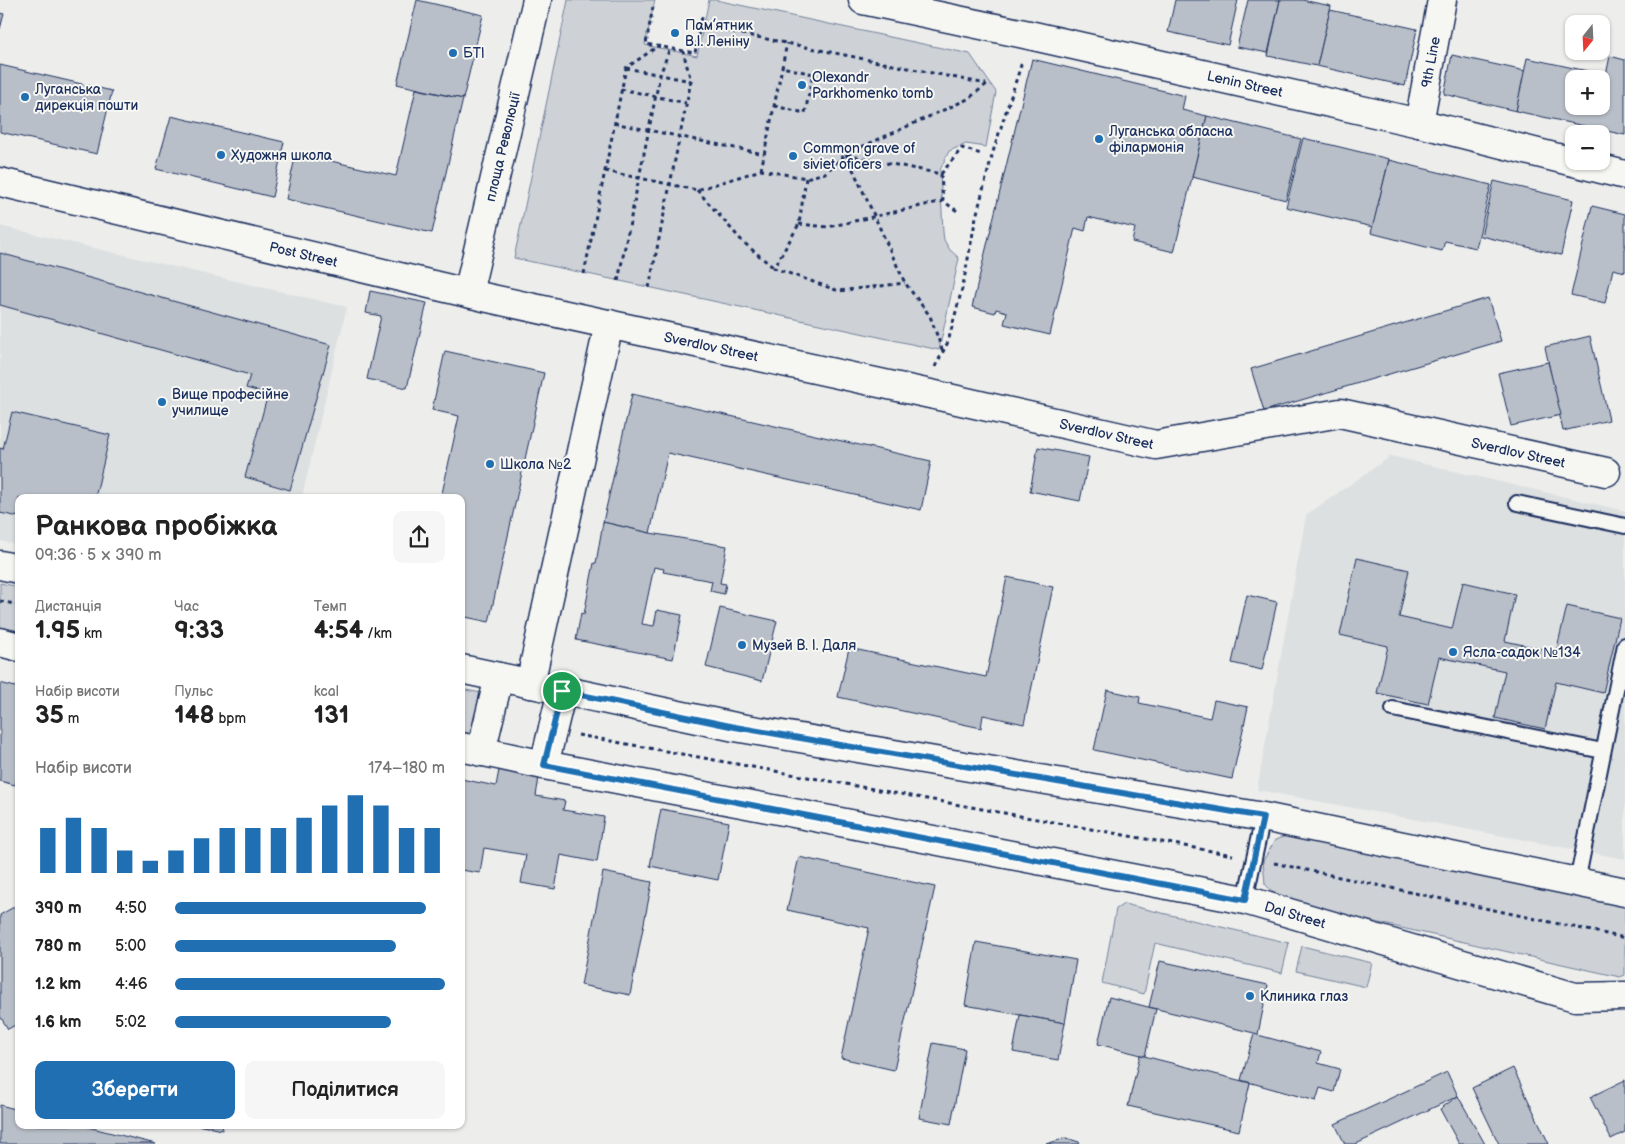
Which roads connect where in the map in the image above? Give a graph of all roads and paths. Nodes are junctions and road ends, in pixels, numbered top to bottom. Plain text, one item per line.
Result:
1 (536, 0) edge
2 (863, 0) edge
3 (1442, 0) edge
4 (653, 7) dead end
5 (702, 17) dead end
6 (718, 29) dead end
7 (1029, 34) junction
8 (787, 43) junction
9 (658, 46) junction
10 (670, 48) junction
11 (683, 51) junction
12 (782, 67) junction
13 (626, 68) junction
14 (660, 74) junction
15 (691, 81) junction
16 (621, 90) junction
17 (655, 97) junction
18 (686, 103) junction
19 (774, 106) junction
20 (614, 123) junction
21 (1420, 123) junction
22 (648, 130) junction
23 (680, 137) junction
24 (764, 154) junction
25 (846, 154) junction
26 (980, 154) dead end
27 (761, 170) junction
28 (605, 171) junction
29 (941, 174) junction
30 (1625, 175) edge
31 (806, 178) junction
32 (639, 179) junction
33 (0, 182) edge
34 (670, 185) junction
35 (697, 190) junction
36 (943, 201) junction
37 (960, 213) dead end
38 (875, 217) junction
39 (799, 224) junction
40 (774, 268) junction
41 (584, 274) dead end
42 (618, 281) dead end
43 (904, 283) junction
44 (649, 288) dead end
45 (468, 293) junction
46 (608, 324) junction
47 (948, 342) dead end
48 (943, 352) dead end
49 (1606, 472) dead end
50 (1517, 503) dead end
51 (1625, 526) edge
52 (0, 565) edge
53 (15, 568) edge
54 (0, 601) edge
55 (15, 605) edge
56 (0, 642) edge
57 (1625, 645) edge
58 (15, 646) edge
59 (465, 670) edge
60 (499, 676) junction
61 (530, 684) junction
62 (562, 691) junction
63 (1394, 709) dead end
64 (552, 730) junction
65 (471, 749) edge
66 (1603, 751) junction
67 (544, 765) junction
68 (1263, 817) junction
69 (1254, 858) junction
70 (1577, 882) junction
71 (1625, 892) edge
72 (1245, 900) junction
73 (1625, 938) edge
74 (1625, 996) edge

1 - 45 street, площа Революції
2 - 7 street, Lenin Street
3 - 21 street, 9th Line
4 - 9 path
5 - 11 path
6 - 8 path
7 - 21 street, Lenin Street
7 - 47 path
8 - 12 path
8 - 25 path
9 - 10 path
9 - 13 path
10 - 11 path
10 - 14 path
11 - 15 path
12 - 19 path
12 - 19 path
13 - 14 path
13 - 16 path
14 - 15 path
14 - 17 path
15 - 18 path
16 - 17 path
16 - 20 path
17 - 18 path
17 - 22 path
18 - 23 path
19 - 24 path
20 - 22 path
20 - 28 path
21 - 30 street, Lenin Street
22 - 23 path
22 - 32 path
23 - 24 path
23 - 34 path
24 - 27 path
25 - 29 path
25 - 31 path
25 - 38 path
26 - 29 path
27 - 31 path
27 - 35 path
28 - 32 path
28 - 41 path
29 - 36 path
31 - 39 path
32 - 34 path
32 - 42 path
33 - 45 street, Post Street
34 - 35 path
34 - 44 path
35 - 40 path
36 - 37 path
36 - 38 path
38 - 39 path
38 - 43 path
39 - 40 path
40 - 43 path
43 - 48 path
45 - 46 street, Post Street
46 - 49 street, Sverdlov Street
46 - 61 street
50 - 51 lane
52 - 53 street
54 - 55 path
56 - 58 street
57 - 66 lane
59 - 60 street
60 - 61 street
60 - 65 street
61 - 62 street
62 - 64 street
62 - 68 street
63 - 66 lane
64 - 67 street
64 - 69 path
65 - 67 street, Dal Street
66 - 70 lane
67 - 72 street, Dal Street
68 - 69 lane
68 - 70 street
69 - 72 lane
69 - 73 path
70 - 71 street
72 - 74 street, Dal Street

